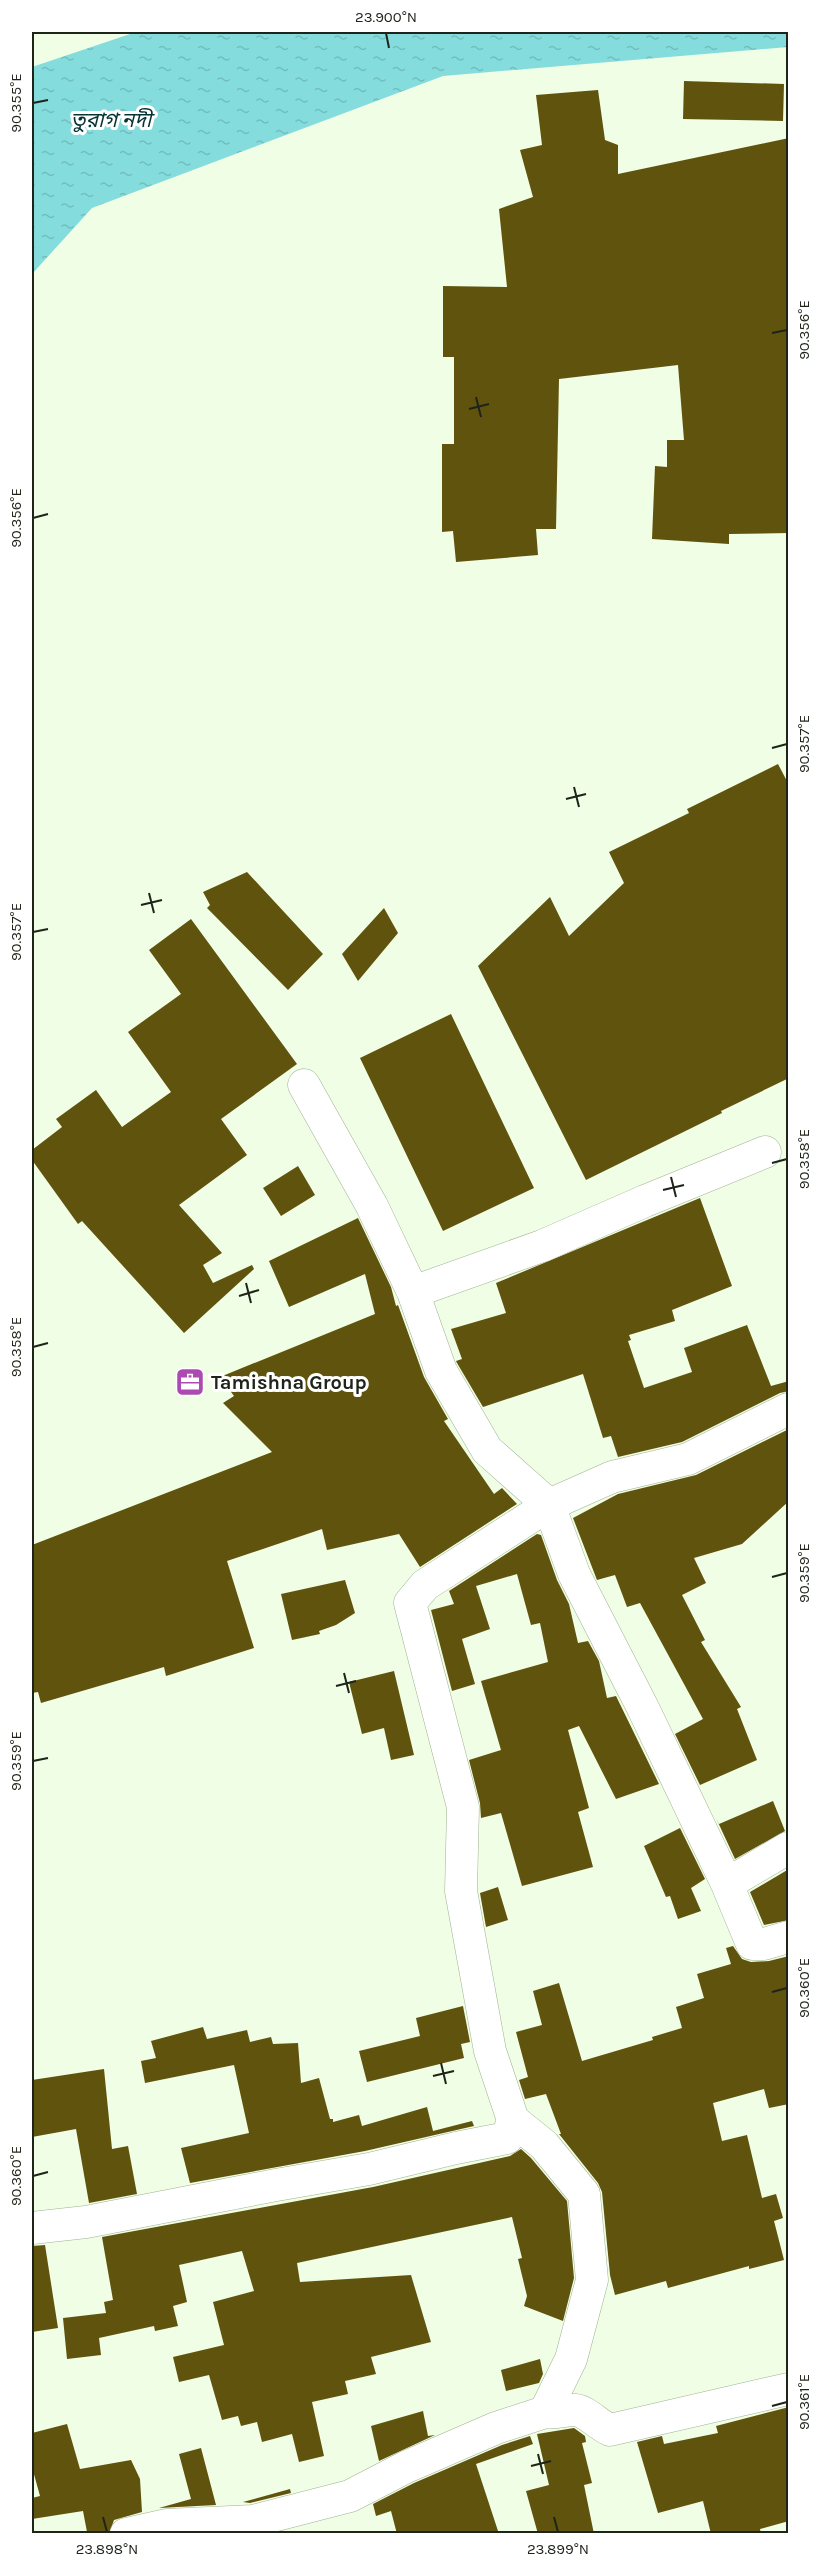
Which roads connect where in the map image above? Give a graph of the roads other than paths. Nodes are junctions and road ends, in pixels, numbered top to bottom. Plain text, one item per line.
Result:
1 (304, 1084) dead end
2 (765, 1152) dead end
3 (413, 1292) junction
4 (789, 1409) edge
5 (549, 1505) junction
6 (789, 1848) edge
7 (727, 1884) junction
8 (789, 1937) edge
9 (513, 2120) junction
10 (32, 2228) edge
11 (789, 2389) edge
12 (545, 2412) junction
13 (126, 2534) edge

1 - 3 street
2 - 3 street
3 - 5 street
4 - 5 street
5 - 7 street
5 - 9 street
6 - 7 street
7 - 8 street
9 - 10 street
9 - 12 street
11 - 12 street
12 - 13 street

